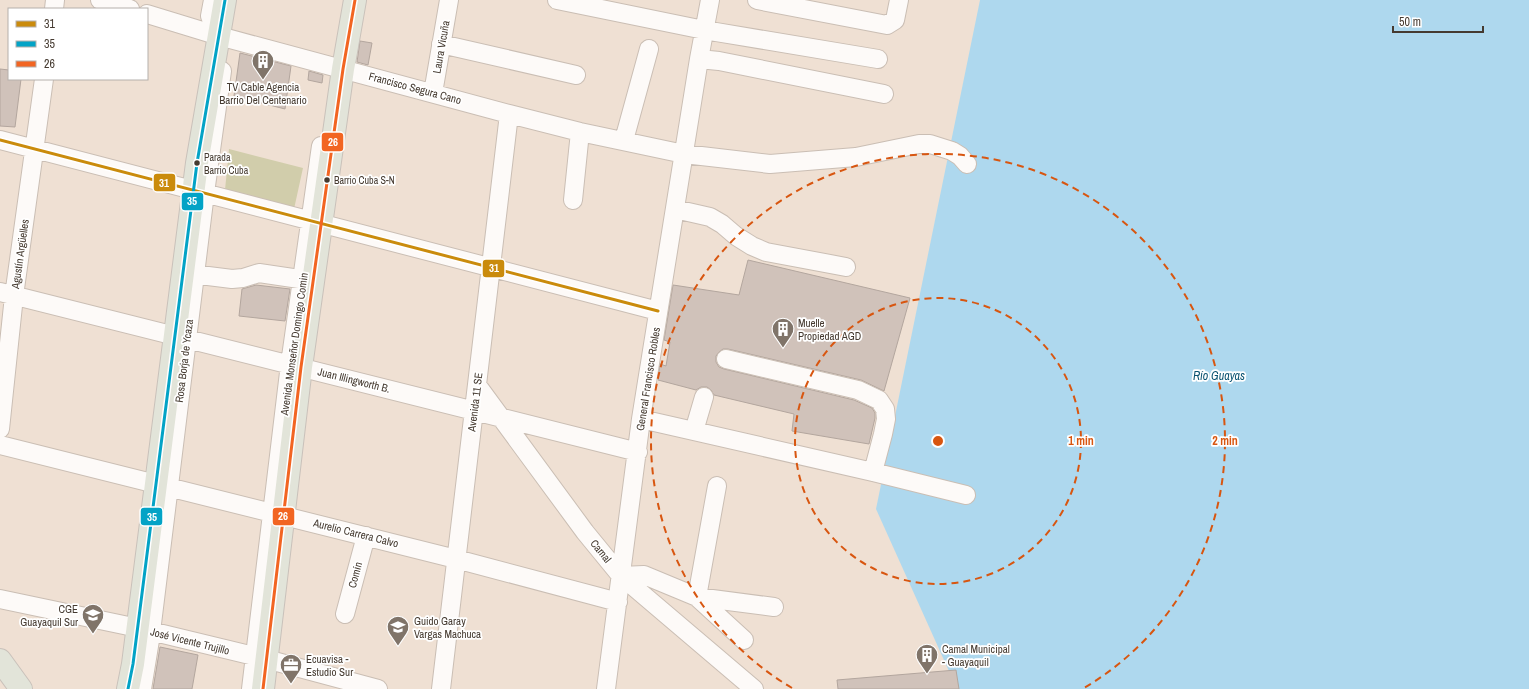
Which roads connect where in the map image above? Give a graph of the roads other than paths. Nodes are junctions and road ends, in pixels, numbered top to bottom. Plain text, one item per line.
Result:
1 (100, 0) edge
2 (213, 0) edge
3 (225, 0) edge
4 (346, 0) edge
5 (355, 0) edge
6 (449, 0) edge
7 (710, 0) edge
8 (757, 0) edge
9 (900, 0) edge
10 (565, 1) edge
11 (127, 8) edge
12 (148, 14) edge
13 (704, 30) junction
14 (219, 36) junction
15 (442, 44) junction
16 (649, 49) dead end
17 (699, 59) junction
18 (878, 59) dead end
19 (338, 68) junction
20 (576, 75) dead end
21 (44, 80) edge
22 (433, 93) junction
23 (884, 94) dead end
24 (509, 114) junction
25 (580, 132) junction
26 (0, 140) edge
27 (624, 140) junction
28 (34, 149) junction
29 (684, 154) junction
30 (967, 164) dead end
31 (200, 192) junction
32 (573, 200) dead end
33 (675, 209) junction
34 (316, 222) junction
35 (491, 267) junction
36 (846, 267) dead end
37 (189, 274) junction
38 (308, 280) junction
39 (7, 294) edge
40 (658, 311) junction
41 (181, 338) junction
42 (726, 359) dead end
43 (296, 366) junction
44 (3, 368) edge
45 (477, 385) junction
46 (704, 397) dead end
47 (474, 410) junction
48 (502, 418) junction
49 (641, 419) junction
50 (0, 429) edge
51 (694, 431) junction
52 (0, 445) edge
53 (638, 452) junction
54 (873, 472) junction
55 (162, 485) junction
56 (717, 486) dead end
57 (966, 495) dead end
58 (278, 514) junction
59 (366, 536) junction
60 (456, 559) junction
61 (621, 576) junction
62 (697, 597) junction
63 (0, 599) edge
64 (618, 602) junction
65 (774, 607) dead end
66 (345, 614) dead end
67 (144, 629) junction
68 (744, 640) dead end
69 (260, 658) junction
70 (0, 660) edge
71 (22, 689) edge
72 (128, 689) edge
73 (142, 689) edge
74 (251, 689) edge
75 (263, 689) edge
76 (378, 689) edge
77 (441, 689) edge
78 (606, 689) edge
79 (754, 689) edge

1 - 11 street
2 - 14 street
3 - 14 main road, Rosa Borja de Ycaza
4 - 19 street, Avenida Monseñor Domingo Comin
5 - 19 main road, Avenida Monseñor Domingo Comin
6 - 15 street, Laura Vicuña
7 - 13 street, General Francisco Robles
8 - 9 street
10 - 13 street
12 - 14 street, Francisco Segura Cano
13 - 17 street, General Francisco Robles
13 - 18 street
14 - 19 street, Francisco Segura Cano
14 - 31 main road, Rosa Borja de Ycaza
15 - 20 street
15 - 22 street, Laura Vicuña
16 - 27 street
17 - 23 street
17 - 29 street, General Francisco Robles
19 - 22 street, Francisco Segura Cano
19 - 34 main road, Avenida Monseñor Domingo Comin
21 - 28 street, Agustín Argüelles
22 - 24 street, Francisco Segura Cano
24 - 25 street, Francisco Segura Cano
24 - 35 street, Avenida 11 SE
25 - 27 street, Francisco Segura Cano
25 - 32 street
26 - 28 street
27 - 29 street, Francisco Segura Cano
28 - 31 street
28 - 39 street, Agustín Argüelles
29 - 30 street, Francisco Segura Cano
29 - 33 street, General Francisco Robles
31 - 34 street
31 - 37 main road, Rosa Borja de Ycaza
33 - 36 street
33 - 40 street, General Francisco Robles
34 - 35 street
34 - 38 main road, Avenida Monseñor Domingo Comin
35 - 40 street
35 - 45 street, Avenida 11 SE
37 - 38 street
37 - 41 main road, Rosa Borja de Ycaza
38 - 43 main road, Avenida Monseñor Domingo Comin
39 - 41 street, Juan Illingworth B.
39 - 44 street, Agustín Argüelles
40 - 49 street, General Francisco Robles
41 - 43 street, Juan Illingworth B.
41 - 55 main road, Rosa Borja de Ycaza
42 - 54 street
43 - 47 street, Juan Illingworth B.
43 - 58 main road, Avenida Monseñor Domingo Comin
44 - 50 street, Agustín Argüelles
45 - 47 street, Avenida 11 SE
45 - 48 street, Camal
46 - 51 street
47 - 48 street, Juan Illingworth B.
47 - 60 street, Avenida 11 SE
48 - 53 street, Juan Illingworth B.
48 - 61 street, Camal
49 - 51 street
49 - 53 street, General Francisco Robles
51 - 54 street
52 - 55 street, Aurelio Carrera Calvo
53 - 61 street, General Francisco Robles
54 - 57 street
55 - 58 street, Aurelio Carrera Calvo
55 - 67 main road, Rosa Borja de Ycaza
56 - 62 street
58 - 59 street, Aurelio Carrera Calvo
58 - 69 main road, Avenida Monseñor Domingo Comin
59 - 60 street, Aurelio Carrera Calvo
59 - 66 street, Comín
60 - 64 street, Aurelio Carrera Calvo
60 - 77 street, Avenida 11 SE
61 - 62 street
61 - 64 street, General Francisco Robles
61 - 79 street, Camal
62 - 65 street
62 - 68 street
63 - 67 street, José Vicente Trujillo
64 - 78 street, General Francisco Robles
67 - 69 street, José Vicente Trujillo
67 - 72 main road, Rosa Borja de Ycaza
67 - 73 street, Rosa Borja de Ycaza
69 - 74 street, Avenida Monseñor Domingo Comin
69 - 75 main road, Avenida Monseñor Domingo Comin
69 - 76 street, José Vicente Trujillo
70 - 71 main road

